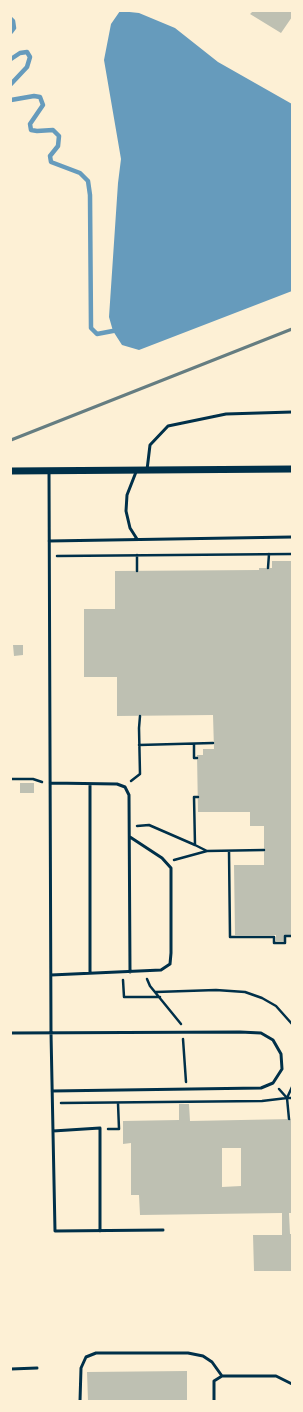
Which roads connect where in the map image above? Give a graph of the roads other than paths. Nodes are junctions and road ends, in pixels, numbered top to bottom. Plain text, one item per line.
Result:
1 (292, 412) edge
2 (292, 469) edge
3 (49, 470) junction
4 (136, 470) junction
5 (147, 470) junction
6 (11, 471) edge
7 (292, 537) edge
8 (137, 539) junction
9 (49, 541) junction
10 (50, 784) junction
11 (90, 784) junction
12 (130, 838) junction
13 (130, 972) junction
14 (90, 973) junction
15 (50, 975) junction
16 (11, 1033) edge
17 (51, 1033) junction
18 (52, 1091) junction
19 (53, 1131) junction
20 (163, 1230) dead end
21 (100, 1231) junction
22 (37, 1368) dead end
23 (11, 1369) edge
24 (222, 1376) junction
25 (292, 1384) edge
26 (80, 1401) edge
27 (214, 1401) edge

1 - 5 lane
2 - 5 street
3 - 4 street
3 - 6 street
3 - 9 lane
4 - 5 street
4 - 8 lane
7 - 8 lane
8 - 9 lane
9 - 10 lane
10 - 11 lane
10 - 15 lane
11 - 12 lane
11 - 14 lane
12 - 13 lane
12 - 13 lane
13 - 14 lane
14 - 15 lane
15 - 17 lane
16 - 17 lane
17 - 18 lane
17 - 18 lane
18 - 19 lane
19 - 21 lane
19 - 21 lane
20 - 21 lane
22 - 23 lane
24 - 25 lane
24 - 26 lane
24 - 27 lane

